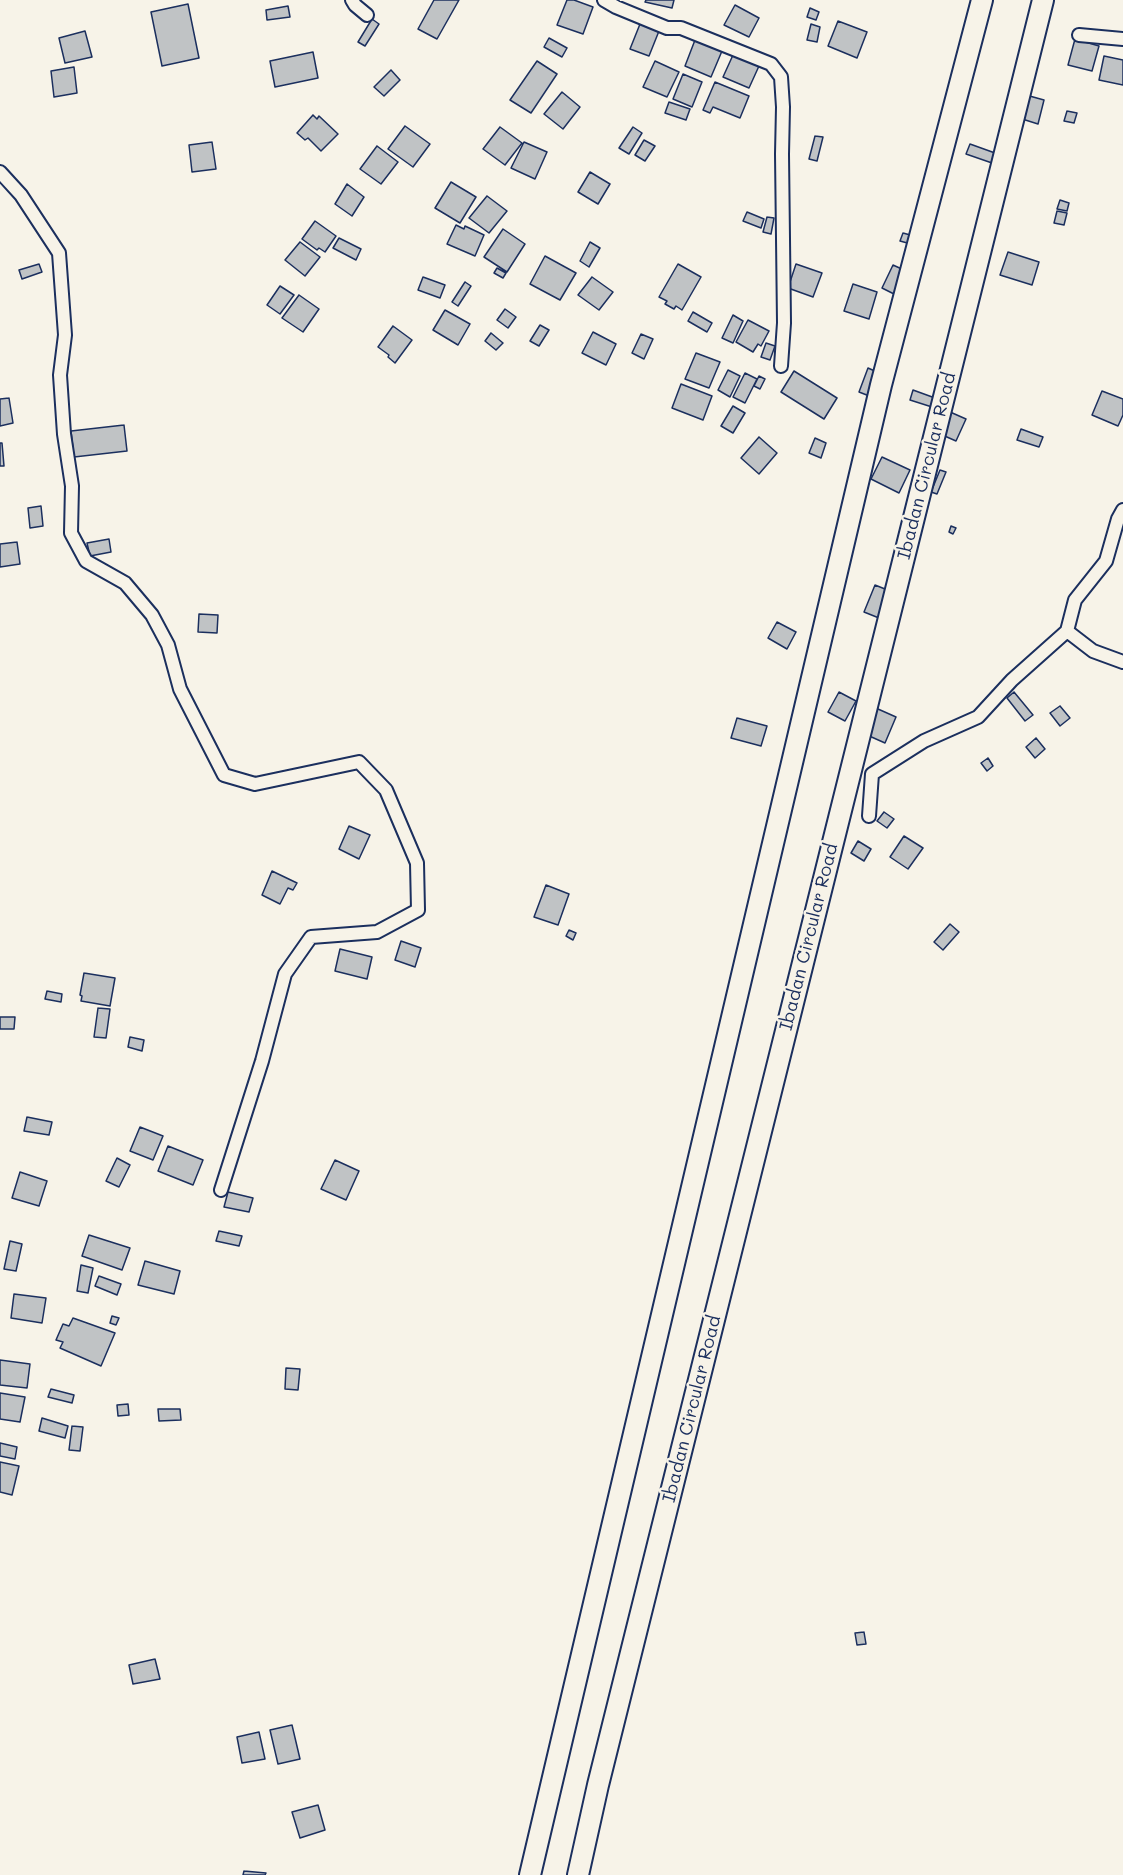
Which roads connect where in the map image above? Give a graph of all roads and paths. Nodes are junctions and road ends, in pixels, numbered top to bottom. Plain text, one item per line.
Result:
1 (352, 0) edge
2 (604, 0) edge
3 (982, 0) edge
4 (1043, 0) edge
5 (367, 15) dead end
6 (1079, 35) dead end
7 (1123, 39) edge
8 (0, 172) edge
9 (781, 366) dead end
10 (1123, 510) edge
11 (1067, 631) junction
12 (1123, 662) edge
13 (869, 816) dead end
14 (222, 1190) dead end
15 (530, 1875) edge
16 (578, 1875) edge

1 - 5 street
2 - 9 street
3 - 15 highway
4 - 16 highway, Ibadan Circular Road
6 - 7 street
8 - 14 street
10 - 11 street
11 - 12 street
11 - 13 street

